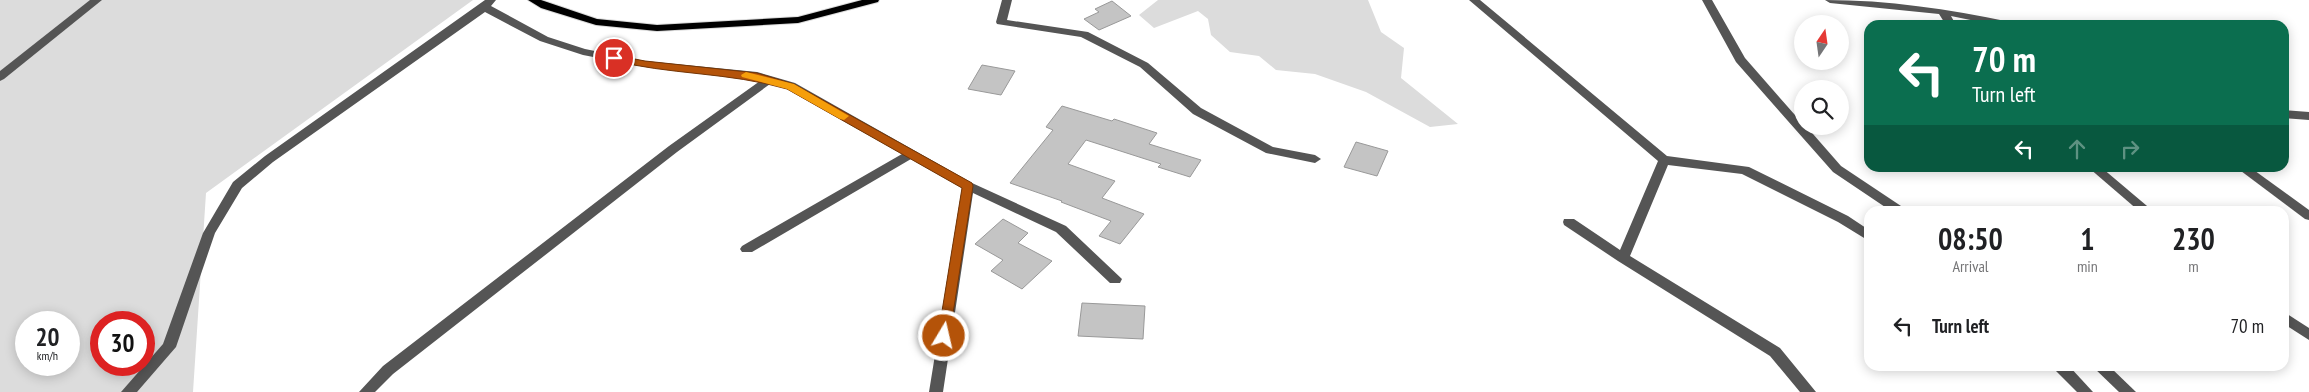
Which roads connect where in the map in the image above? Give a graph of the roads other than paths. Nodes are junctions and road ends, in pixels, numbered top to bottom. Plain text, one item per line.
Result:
1 (97, 0) edge
2 (533, 0) edge
3 (874, 0) edge
4 (1007, 0) edge
5 (1474, 0) edge
6 (1708, 0) edge
7 (1830, 0) edge
8 (1872, 2) edge
9 (488, 4) edge
10 (1943, 11) junction
11 (1948, 20) edge
12 (1986, 20) edge
13 (0, 77) edge
14 (768, 80) junction
15 (2289, 114) edge
16 (2309, 116) edge
17 (911, 154) junction
18 (1315, 158) dead end
19 (1664, 160) junction
20 (2100, 172) edge
21 (2248, 172) edge
22 (968, 186) junction
23 (1892, 206) edge
24 (2141, 206) edge
25 (2309, 216) edge
26 (1569, 222) dead end
27 (1864, 233) edge
28 (747, 249) dead end
29 (1622, 258) junction
30 (1115, 279) dead end
31 (2289, 321) edge
32 (2309, 335) edge
33 (2064, 371) edge
34 (2105, 371) edge
35 (128, 392) edge
36 (366, 392) edge
37 (936, 392) edge
38 (1809, 392) edge
39 (2086, 392) edge
40 (2129, 392) edge

1 - 13 street
2 - 3 main road
4 - 18 street
5 - 19 street
6 - 23 street
7 - 8 street
8 - 10 street
9 - 14 street
9 - 35 street
10 - 11 street
10 - 12 street
14 - 17 street
14 - 36 street
15 - 16 street
17 - 22 street
17 - 28 street
19 - 27 street
19 - 29 street
20 - 24 street
21 - 25 street
22 - 30 street
22 - 37 street
26 - 29 street
29 - 38 street
31 - 32 street
33 - 39 street
34 - 40 street

